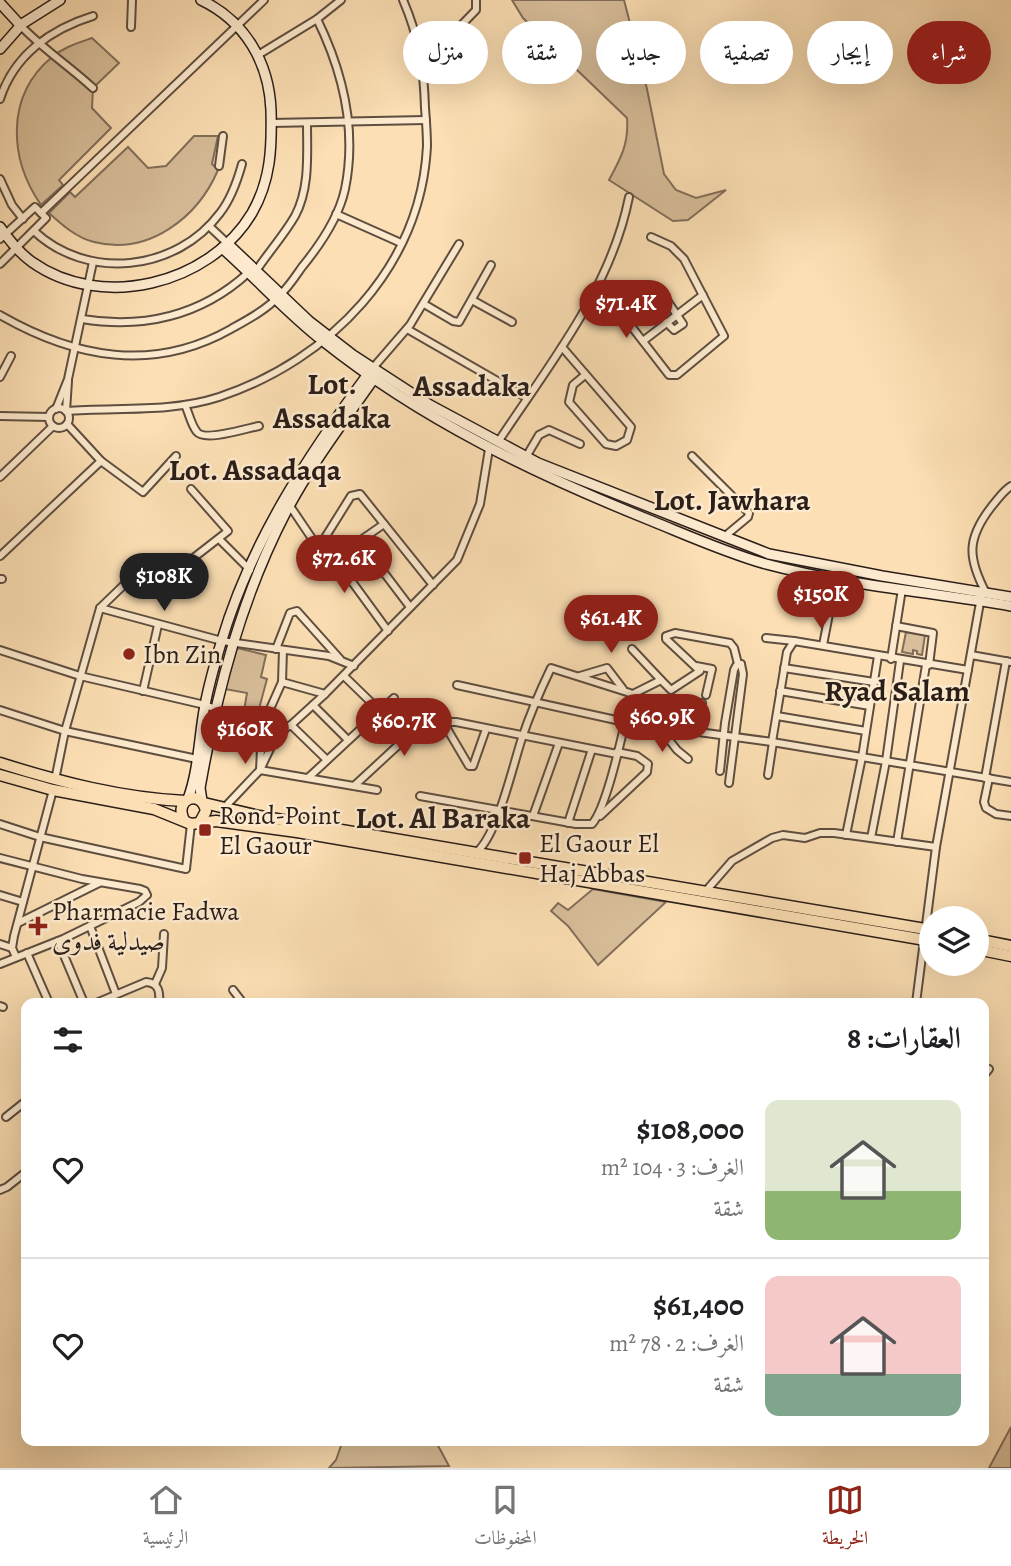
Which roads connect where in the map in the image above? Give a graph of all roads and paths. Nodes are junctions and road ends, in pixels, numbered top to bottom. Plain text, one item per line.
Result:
1 (60, 0) edge
2 (132, 0) edge
3 (264, 0) edge
4 (341, 0) edge
5 (403, 0) edge
6 (476, 0) edge
7 (208, 2) edge
8 (0, 3) edge
9 (93, 16) dead end
10 (317, 19) junction
11 (410, 21) edge
12 (466, 21) edge
13 (21, 26) junction
14 (237, 26) junction
15 (131, 27) dead end
16 (37, 43) junction
17 (0, 49) edge
18 (258, 55) junction
19 (423, 84) edge
20 (93, 88) dead end
21 (0, 99) edge
22 (426, 120) junction
23 (349, 122) junction
24 (271, 123) junction
25 (307, 123) junction
26 (223, 136) dead end
27 (242, 164) dead end
28 (219, 166) dead end
29 (0, 179) edge
30 (629, 197) dead end
31 (41, 213) junction
32 (336, 214) junction
33 (23, 219) junction
34 (209, 226) junction
35 (34, 230) junction
36 (2, 234) edge
37 (651, 237) dead end
38 (401, 243) junction
39 (459, 244) dead end
40 (224, 246) junction
41 (17, 248) junction
42 (93, 262) junction
43 (0, 264) edge
44 (491, 265) dead end
45 (252, 272) junction
46 (89, 285) junction
47 (660, 289) dead end
48 (595, 292) junction
49 (703, 295) junction
50 (278, 297) junction
51 (472, 300) junction
52 (424, 304) junction
53 (677, 314) junction
54 (0, 315) edge
55 (82, 319) junction
56 (512, 322) dead end
57 (666, 322) junction
58 (407, 328) junction
59 (325, 339) junction
60 (643, 341) junction
61 (562, 347) junction
62 (76, 348) junction
63 (10, 356) dead end
64 (373, 374) junction
65 (585, 375) junction
66 (0, 377) edge
67 (68, 379) junction
68 (527, 398) junction
69 (185, 405) junction
70 (55, 409) junction
71 (66, 411) junction
72 (0, 416) edge
73 (49, 417) junction
74 (67, 424) junction
75 (52, 426) junction
76 (259, 426) dead end
77 (477, 437) junction
78 (498, 442) junction
79 (580, 444) dead end
80 (489, 449) junction
81 (176, 456) dead end
82 (692, 456) dead end
83 (526, 457) junction
84 (101, 461) junction
85 (0, 477) edge
86 (1011, 486) edge
87 (191, 489) dead end
88 (290, 506) junction
89 (384, 524) junction
90 (724, 537) junction
91 (219, 539) junction
92 (360, 541) junction
93 (322, 543) junction
94 (315, 554) dead end
95 (0, 556) edge
96 (335, 558) junction
97 (173, 571) junction
98 (253, 573) junction
99 (836, 578) junction
100 (433, 585) junction
101 (902, 589) junction
102 (189, 590) dead end
103 (983, 595) junction
104 (1011, 597) edge
105 (1011, 606) edge
106 (410, 607) junction
107 (100, 608) junction
108 (158, 625) junction
109 (896, 626) junction
110 (388, 631) junction
111 (766, 638) dead end
112 (222, 641) junction
113 (794, 641) junction
114 (232, 643) junction
115 (823, 645) junction
116 (280, 649) junction
117 (632, 649) dead end
118 (0, 650) edge
119 (971, 655) junction
120 (878, 656) junction
121 (891, 659) junction
122 (341, 660) junction
123 (900, 660) junction
124 (1008, 661) edge
125 (738, 664) junction
126 (694, 665) junction
127 (928, 665) junction
128 (354, 666) junction
129 (784, 668) junction
130 (968, 670) junction
131 (80, 676) junction
132 (344, 676) junction
133 (580, 676) junction
134 (661, 680) junction
135 (282, 682) junction
136 (874, 682) junction
137 (457, 685) dead end
138 (143, 691) junction
139 (780, 691) junction
140 (628, 692) junction
141 (325, 694) junction
142 (706, 695) dead end
143 (394, 698) dead end
144 (536, 701) junction
145 (702, 703) dead end
146 (205, 705) junction
147 (313, 705) junction
148 (870, 706) junction
149 (215, 709) junction
150 (0, 710) edge
151 (380, 711) junction
152 (777, 716) junction
153 (451, 721) junction
154 (625, 722) junction
155 (291, 724) junction
156 (262, 727) junction
157 (659, 727) junction
158 (486, 729) junction
159 (677, 729) junction
160 (65, 731) junction
161 (866, 731) junction
162 (278, 732) junction
163 (523, 736) junction
164 (724, 736) junction
165 (734, 737) junction
166 (348, 740) junction
167 (773, 742) junction
168 (559, 743) junction
169 (592, 749) junction
170 (617, 753) junction
171 (862, 757) junction
172 (197, 759) junction
173 (688, 759) dead end
174 (327, 760) junction
175 (886, 761) junction
176 (0, 763) edge
177 (910, 765) junction
178 (260, 770) junction
179 (720, 771) dead end
180 (950, 772) junction
181 (0, 775) edge
182 (768, 775) dead end
183 (308, 778) junction
184 (987, 778) junction
185 (1011, 782) edge
186 (730, 783) dead end
187 (54, 785) junction
188 (354, 786) junction
189 (377, 790) dead end
190 (420, 796) dead end
191 (187, 800) junction
192 (203, 802) junction
193 (223, 808) junction
194 (499, 809) junction
195 (533, 816) junction
196 (1011, 816) edge
197 (596, 820) junction
198 (191, 822) junction
199 (568, 823) junction
200 (0, 824) edge
201 (491, 835) junction
202 (846, 835) junction
203 (40, 837) junction
204 (872, 838) junction
205 (897, 842) junction
206 (936, 847) junction
207 (475, 853) junction
208 (0, 858) edge
209 (499, 858) junction
210 (33, 867) junction
211 (186, 869) junction
212 (194, 875) dead end
213 (101, 882) junction
214 (698, 894) junction
215 (0, 895) edge
216 (23, 902) junction
217 (931, 906) edge
218 (18, 923) junction
219 (90, 926) junction
220 (919, 933) edge
221 (164, 934) dead end
222 (58, 941) junction
223 (989, 942) edge
224 (0, 944) edge
225 (1011, 946) edge
226 (12, 948) junction
227 (989, 952) edge
228 (27, 953) junction
229 (1011, 956) edge
230 (16, 957) junction
231 (0, 964) edge
232 (921, 976) edge
233 (155, 984) junction
234 (233, 990) dead end
235 (116, 993) junction
236 (46, 998) edge
237 (82, 998) edge
238 (106, 998) edge
239 (159, 998) edge
240 (239, 998) edge
241 (917, 998) edge
242 (21, 1105) edge
243 (6, 1117) dead end
244 (21, 1176) edge
245 (0, 1190) edge

1 - 13 street
2 - 15 street
3 - 14 street
4 - 10 street
5 - 11 street
6 - 12 street
7 - 14 street
8 - 13 street
9 - 16 street
10 - 18 street
10 - 23 street
13 - 16 street
13 - 17 street
14 - 18 street
14 - 31 street
16 - 20 street
16 - 21 street
18 - 24 street
19 - 22 street
22 - 23 street
22 - 38 street
23 - 25 street
23 - 32 street
24 - 25 street
24 - 40 street
25 - 45 street
26 - 28 street
27 - 34 street
29 - 33 street
30 - 48 street
31 - 33 street
31 - 35 street
32 - 38 street
32 - 50 street
33 - 36 street
34 - 40 street
34 - 42 street
35 - 41 street
35 - 42 street
36 - 41 street
37 - 49 street
38 - 59 street
39 - 52 street
40 - 45 street
40 - 46 street
41 - 43 street
41 - 46 street
42 - 46 street
44 - 51 street
45 - 50 street
45 - 55 street
46 - 55 street
47 - 53 street
48 - 60 street
48 - 61 street
49 - 53 street
49 - 60 street
50 - 59 street
50 - 62 street
51 - 52 street
51 - 56 street
52 - 58 street
53 - 57 street
53 - 57 street
54 - 62 street
55 - 62 street
57 - 60 street
58 - 64 street
58 - 68 street
59 - 64 street
59 - 69 street
61 - 65 street
61 - 68 street
62 - 67 street
63 - 66 street
64 - 77 street
64 - 88 street
64 - 98 street
65 - 65 street
67 - 70 street
67 - 71 street
68 - 78 street
69 - 71 street
69 - 76 street
70 - 71 street
70 - 73 street
71 - 74 street
72 - 73 street
73 - 75 street
74 - 75 street
74 - 84 street
75 - 85 street
77 - 78 street
77 - 80 street
78 - 83 street
79 - 83 street
80 - 99 street
80 - 100 street
81 - 84 street
82 - 90 street
83 - 90 street
84 - 95 street
86 - 103 street
87 - 91 street
88 - 93 street
88 - 98 street
89 - 92 street
89 - 93 street
89 - 100 street
90 - 103 street
91 - 97 street
91 - 98 street
92 - 96 street
92 - 106 street
93 - 94 street
93 - 96 street
96 - 110 street
97 - 102 street
97 - 107 street
98 - 112 street
98 - 114 street
99 - 101 street
99 - 115 street
100 - 106 street
101 - 103 street
101 - 109 street
103 - 104 street
103 - 105 street
103 - 119 street
106 - 110 street
107 - 108 street
107 - 131 street
108 - 112 street
108 - 138 street
109 - 121 street
109 - 127 street
110 - 128 street
111 - 113 street
112 - 114 street
112 - 146 street
113 - 115 street
113 - 129 street
114 - 116 street
114 - 149 street
115 - 120 street
116 - 122 street
116 - 122 street
116 - 135 street
117 - 134 street
118 - 131 street
119 - 124 street
119 - 130 street
120 - 121 street
120 - 136 street
121 - 123 street
122 - 128 street
123 - 127 street
123 - 175 street
124 - 184 street
125 - 126 street
125 - 164 street
125 - 165 street
126 - 134 street
126 - 142 street
127 - 130 street
127 - 177 street
128 - 132 street
129 - 136 street
129 - 139 street
130 - 180 street
131 - 138 street
131 - 160 street
132 - 141 street
132 - 151 street
133 - 140 street
133 - 140 street
133 - 144 street
134 - 140 street
135 - 141 street
135 - 156 street
136 - 148 street
137 - 144 street
138 - 146 street
139 - 148 street
139 - 152 street
140 - 154 street
141 - 147 street
143 - 151 street
144 - 154 street
144 - 163 street
145 - 159 street
146 - 149 street
146 - 172 street
147 - 155 street
147 - 166 street
148 - 161 street
149 - 156 street
149 - 192 street
150 - 160 street
151 - 166 street
152 - 161 street
152 - 167 street
153 - 158 street
153 - 158 street
153 - 188 street
154 - 157 street
154 - 170 street
155 - 162 street
155 - 174 street
156 - 162 street
156 - 178 street
157 - 159 street
157 - 173 street
158 - 163 street
159 - 164 street
160 - 172 street
160 - 187 street
161 - 171 street
162 - 178 street
163 - 168 street
163 - 194 street
164 - 165 street
164 - 179 street
165 - 167 street
165 - 186 street
166 - 174 street
167 - 171 street
167 - 182 street
168 - 169 street
168 - 195 street
169 - 170 street
169 - 199 street
170 - 197 street
170 - 197 street
171 - 175 street
171 - 202 street
172 - 191 street
174 - 183 street
175 - 177 street
175 - 204 street
176 - 187 main road
177 - 180 street
177 - 205 street
178 - 183 street
178 - 193 street
180 - 184 street
180 - 206 street
181 - 187 main road
183 - 188 street
184 - 185 street
184 - 196 street
187 - 191 main road
187 - 198 main road
187 - 203 street
188 - 189 street
190 - 194 street
191 - 192 main road
191 - 198 main road
192 - 193 main road
192 - 198 main road
193 - 207 main road
194 - 195 street
194 - 201 street
195 - 199 street
197 - 199 street
198 - 211 street
198 - 214 main road
200 - 203 street
201 - 207 street
201 - 209 street
202 - 204 street
202 - 214 street
203 - 210 street
203 - 211 street
204 - 205 street
205 - 206 street
206 - 217 street
207 - 209 main road
208 - 210 street
209 - 214 main road
210 - 213 street
210 - 216 street
211 - 212 street
213 - 218 street
213 - 219 street
214 - 220 main road
215 - 216 street
216 - 218 street
218 - 226 street
219 - 222 street
219 - 235 street
221 - 233 street
222 - 228 street
222 - 237 street
223 - 225 main road
224 - 226 street
226 - 230 street
227 - 229 main road
228 - 230 street
228 - 236 street
230 - 231 street
232 - 241 street
233 - 235 street
233 - 239 street
234 - 240 street
235 - 238 street
242 - 243 street
244 - 245 street

